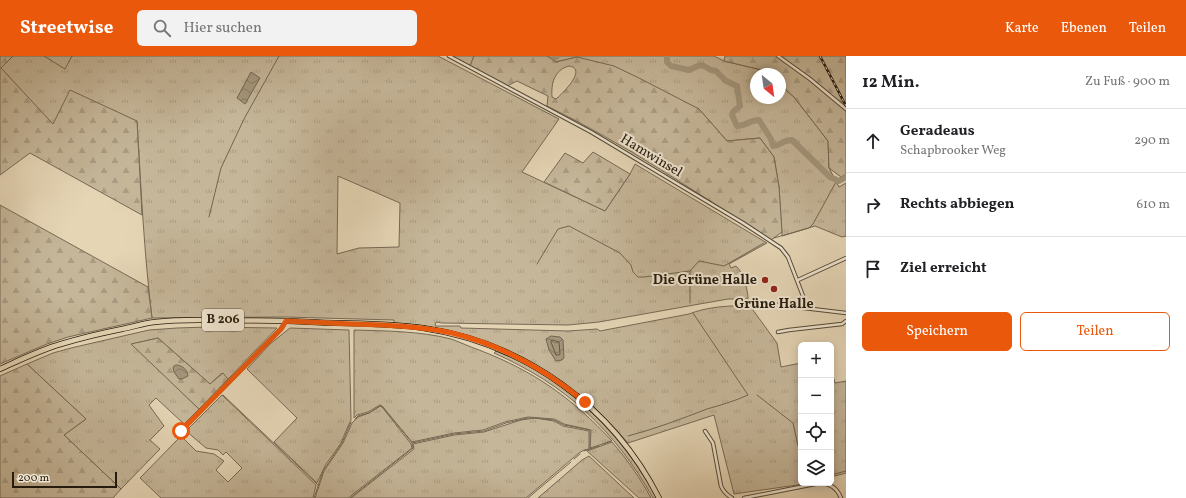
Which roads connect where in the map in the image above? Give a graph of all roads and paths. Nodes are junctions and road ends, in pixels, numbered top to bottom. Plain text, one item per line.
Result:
1 (449, 56) edge
2 (778, 56) edge
3 (846, 109) edge
4 (846, 258) edge
5 (798, 280) junction
6 (745, 301) dead end
7 (807, 308) junction
8 (846, 313) edge
9 (286, 321) junction
10 (846, 321) edge
11 (778, 332) dead end
12 (0, 369) edge
13 (181, 431) dead end
14 (705, 431) dead end
15 (659, 498) edge
16 (732, 498) edge
17 (744, 498) edge
18 (841, 498) edge

1 - 5 street, Hamwinsel
2 - 3 street
4 - 5 street
5 - 7 street, Hamwinsel
6 - 7 street
7 - 8 street
9 - 12 main road, B 206
9 - 13 street
9 - 15 main road, B 206
10 - 11 street
14 - 16 street
17 - 18 street

